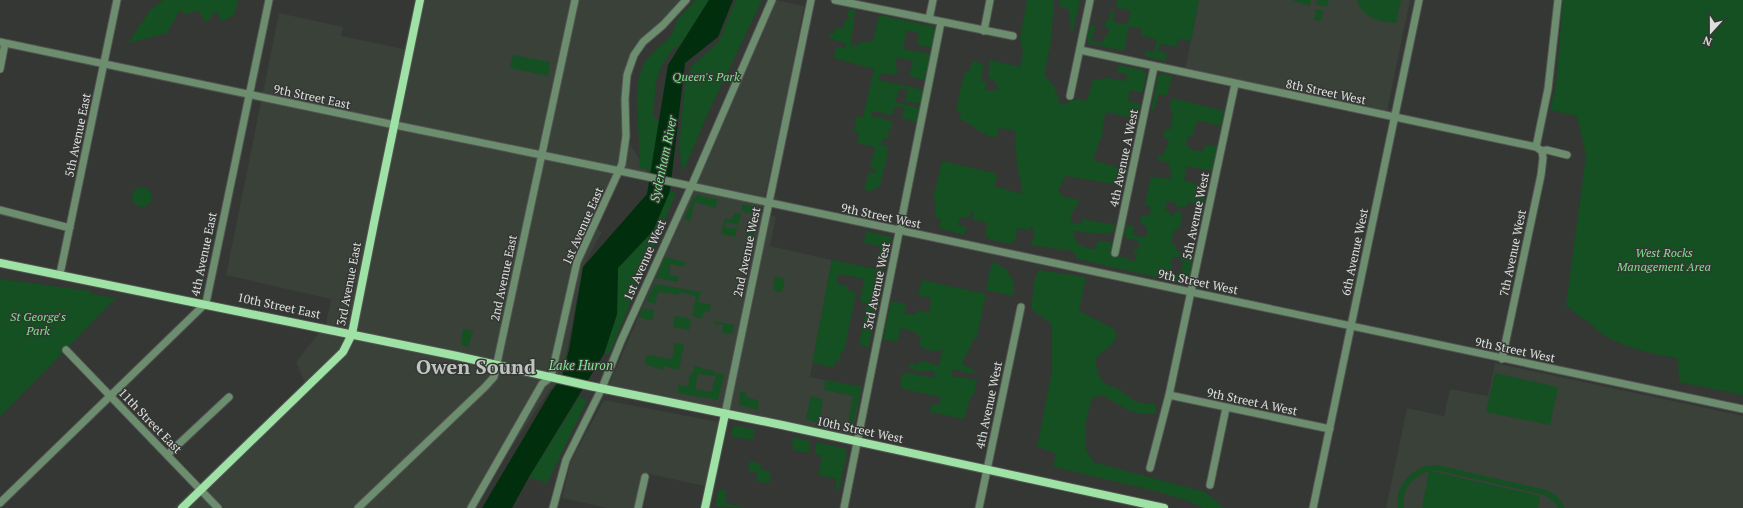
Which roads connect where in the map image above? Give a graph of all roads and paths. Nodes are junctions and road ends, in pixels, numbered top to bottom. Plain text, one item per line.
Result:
1 (117, 0) edge
2 (269, 0) edge
3 (420, 0) edge
4 (575, 0) edge
5 (686, 0) edge
6 (772, 0) edge
7 (811, 0) edge
8 (835, 0) edge
9 (933, 0) edge
10 (990, 0) edge
11 (1090, 0) edge
12 (1419, 0) edge
13 (1558, 0) edge
14 (929, 19) junction
15 (941, 22) junction
16 (984, 31) junction
17 (1012, 36) dead end
18 (2, 43) edge
19 (1080, 50) junction
20 (103, 64) junction
21 (1154, 67) junction
22 (0, 69) edge
23 (1235, 84) junction
24 (250, 95) junction
25 (1070, 96) dead end
26 (1395, 118) junction
27 (395, 125) junction
28 (1539, 149) junction
29 (1567, 154) dead end
30 (542, 156) junction
31 (620, 171) junction
32 (649, 178) joint
33 (691, 187) junction
34 (770, 203) junction
35 (0, 210) edge
36 (70, 228) junction
37 (900, 231) junction
38 (1115, 253) dead end
39 (0, 263) edge
40 (60, 274) junction
41 (1191, 292) junction
42 (206, 304) junction
43 (1021, 308) dead end
44 (1351, 326) junction
45 (352, 334) junction
46 (66, 350) dead end
47 (1502, 359) junction
48 (496, 364) junction
49 (551, 377) junction
50 (602, 388) junction
51 (1169, 395) junction
52 (111, 397) junction
53 (229, 397) dead end
54 (1226, 408) junction
55 (1743, 409) edge
56 (725, 414) junction
57 (1330, 429) junction
58 (856, 442) junction
59 (167, 455) junction
60 (1150, 468) dead end
61 (987, 470) junction
62 (645, 477) dead end
63 (1210, 485) dead end
64 (201, 490) junction
65 (0, 503) edge
66 (182, 508) edge
67 (218, 508) edge
68 (358, 508) edge
69 (471, 508) edge
70 (553, 508) edge
71 (638, 508) edge
72 (705, 508) edge
73 (844, 508) edge
74 (979, 508) edge
75 (1164, 508) edge
76 (1313, 508) edge

1 - 20 street, 5th Avenue East
2 - 24 street, 4th Avenue East
3 - 27 main road, 3rd Avenue East
4 - 30 street, 2nd Avenue East
5 - 31 street, 1st Avenue East
6 - 33 street, 1st Avenue West
7 - 34 street, 2nd Avenue West
8 - 14 street
9 - 14 street
10 - 16 street
11 - 19 street
12 - 26 street, 6th Avenue West
13 - 28 street, 7th Avenue West
14 - 15 street
15 - 16 street
15 - 37 street, 3rd Avenue West
16 - 17 street
18 - 20 street, 9th Street East
18 - 22 street
19 - 21 street, 8th Street West
19 - 25 street
20 - 24 street, 9th Street East
20 - 36 street, 5th Avenue East
21 - 23 street, 8th Street West
21 - 38 street, 4th Avenue A West
23 - 26 street, 8th Street West
23 - 41 street, 5th Avenue West
24 - 27 street, 9th Street East
24 - 42 street, 4th Avenue East
26 - 28 street, 8th Street West
26 - 44 street, 6th Avenue West
27 - 30 street, 9th Street East
27 - 45 main road, 3rd Avenue East
28 - 29 street, 8th Street West
28 - 47 street, 7th Avenue West
30 - 31 street, 9th Street East
30 - 48 street, 2nd Avenue East
31 - 32 street, 9th Street East
31 - 49 street, 1st Avenue East
32 - 33 street, 9th Street West
33 - 34 street, 9th Street West
33 - 50 street, 1st Avenue West
34 - 37 street, 9th Street West
34 - 56 street, 2nd Avenue West
35 - 36 street
36 - 40 street, 5th Avenue East
37 - 41 street, 9th Street West
37 - 58 street, 3rd Avenue West
39 - 40 main road, 10th Street East
40 - 42 main road, 10th Street East
41 - 44 street, 9th Street West
41 - 51 street, 5th Avenue West
42 - 45 main road, 10th Street East
42 - 52 street, 4th Avenue East
43 - 61 street, 4th Avenue West
44 - 47 street, 9th Street West
44 - 57 street, 6th Avenue West
45 - 48 main road, 10th Street East
45 - 64 main road, 3rd Avenue East
46 - 52 street, 11th Street East
47 - 55 street, 9th Street West
48 - 49 main road, 10th Street East
48 - 68 street, 2nd Avenue East
49 - 50 main road, 10th Street West
49 - 69 street, 1st Avenue East
50 - 56 main road, 10th Street West
50 - 70 street, 1st Avenue West
51 - 54 street, 9th Street A West
51 - 60 street, 5th Avenue West
52 - 59 street, 11th Street East
52 - 65 street, 4th Avenue East
53 - 59 street
54 - 57 street, 9th Street A West
54 - 63 street
56 - 58 main road, 10th Street West
56 - 72 main road, 2nd Avenue West
57 - 76 street, 6th Avenue West
58 - 61 main road, 10th Street West
58 - 73 street, 3rd Avenue West
59 - 64 street, 11th Street East
61 - 74 street, 4th Avenue West
61 - 75 main road, 10th Street West
62 - 71 street
64 - 66 main road, 3rd Avenue East
64 - 67 street, 11th Street East

